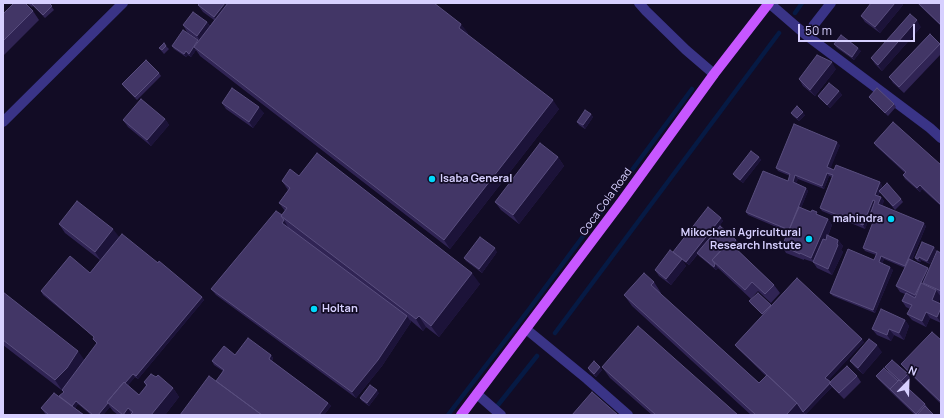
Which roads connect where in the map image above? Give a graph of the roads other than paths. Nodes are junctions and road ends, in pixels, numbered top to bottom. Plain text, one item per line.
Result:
1 (123, 3) edge
2 (639, 3) edge
3 (769, 3) edge
4 (831, 3) edge
5 (806, 35) junction
6 (714, 74) junction
7 (3, 122) edge
8 (941, 138) edge
9 (526, 329) junction
10 (477, 394) junction
11 (461, 415) edge
12 (501, 415) edge
13 (628, 415) edge

1 - 7 street
2 - 6 street
3 - 5 street
3 - 6 main road, Coca Cola Road
4 - 5 street
5 - 8 street
6 - 9 main road, Coca Cola Road
9 - 10 main road, Coca Cola Road
9 - 13 street
10 - 11 main road, Coca Cola Road
10 - 12 street

